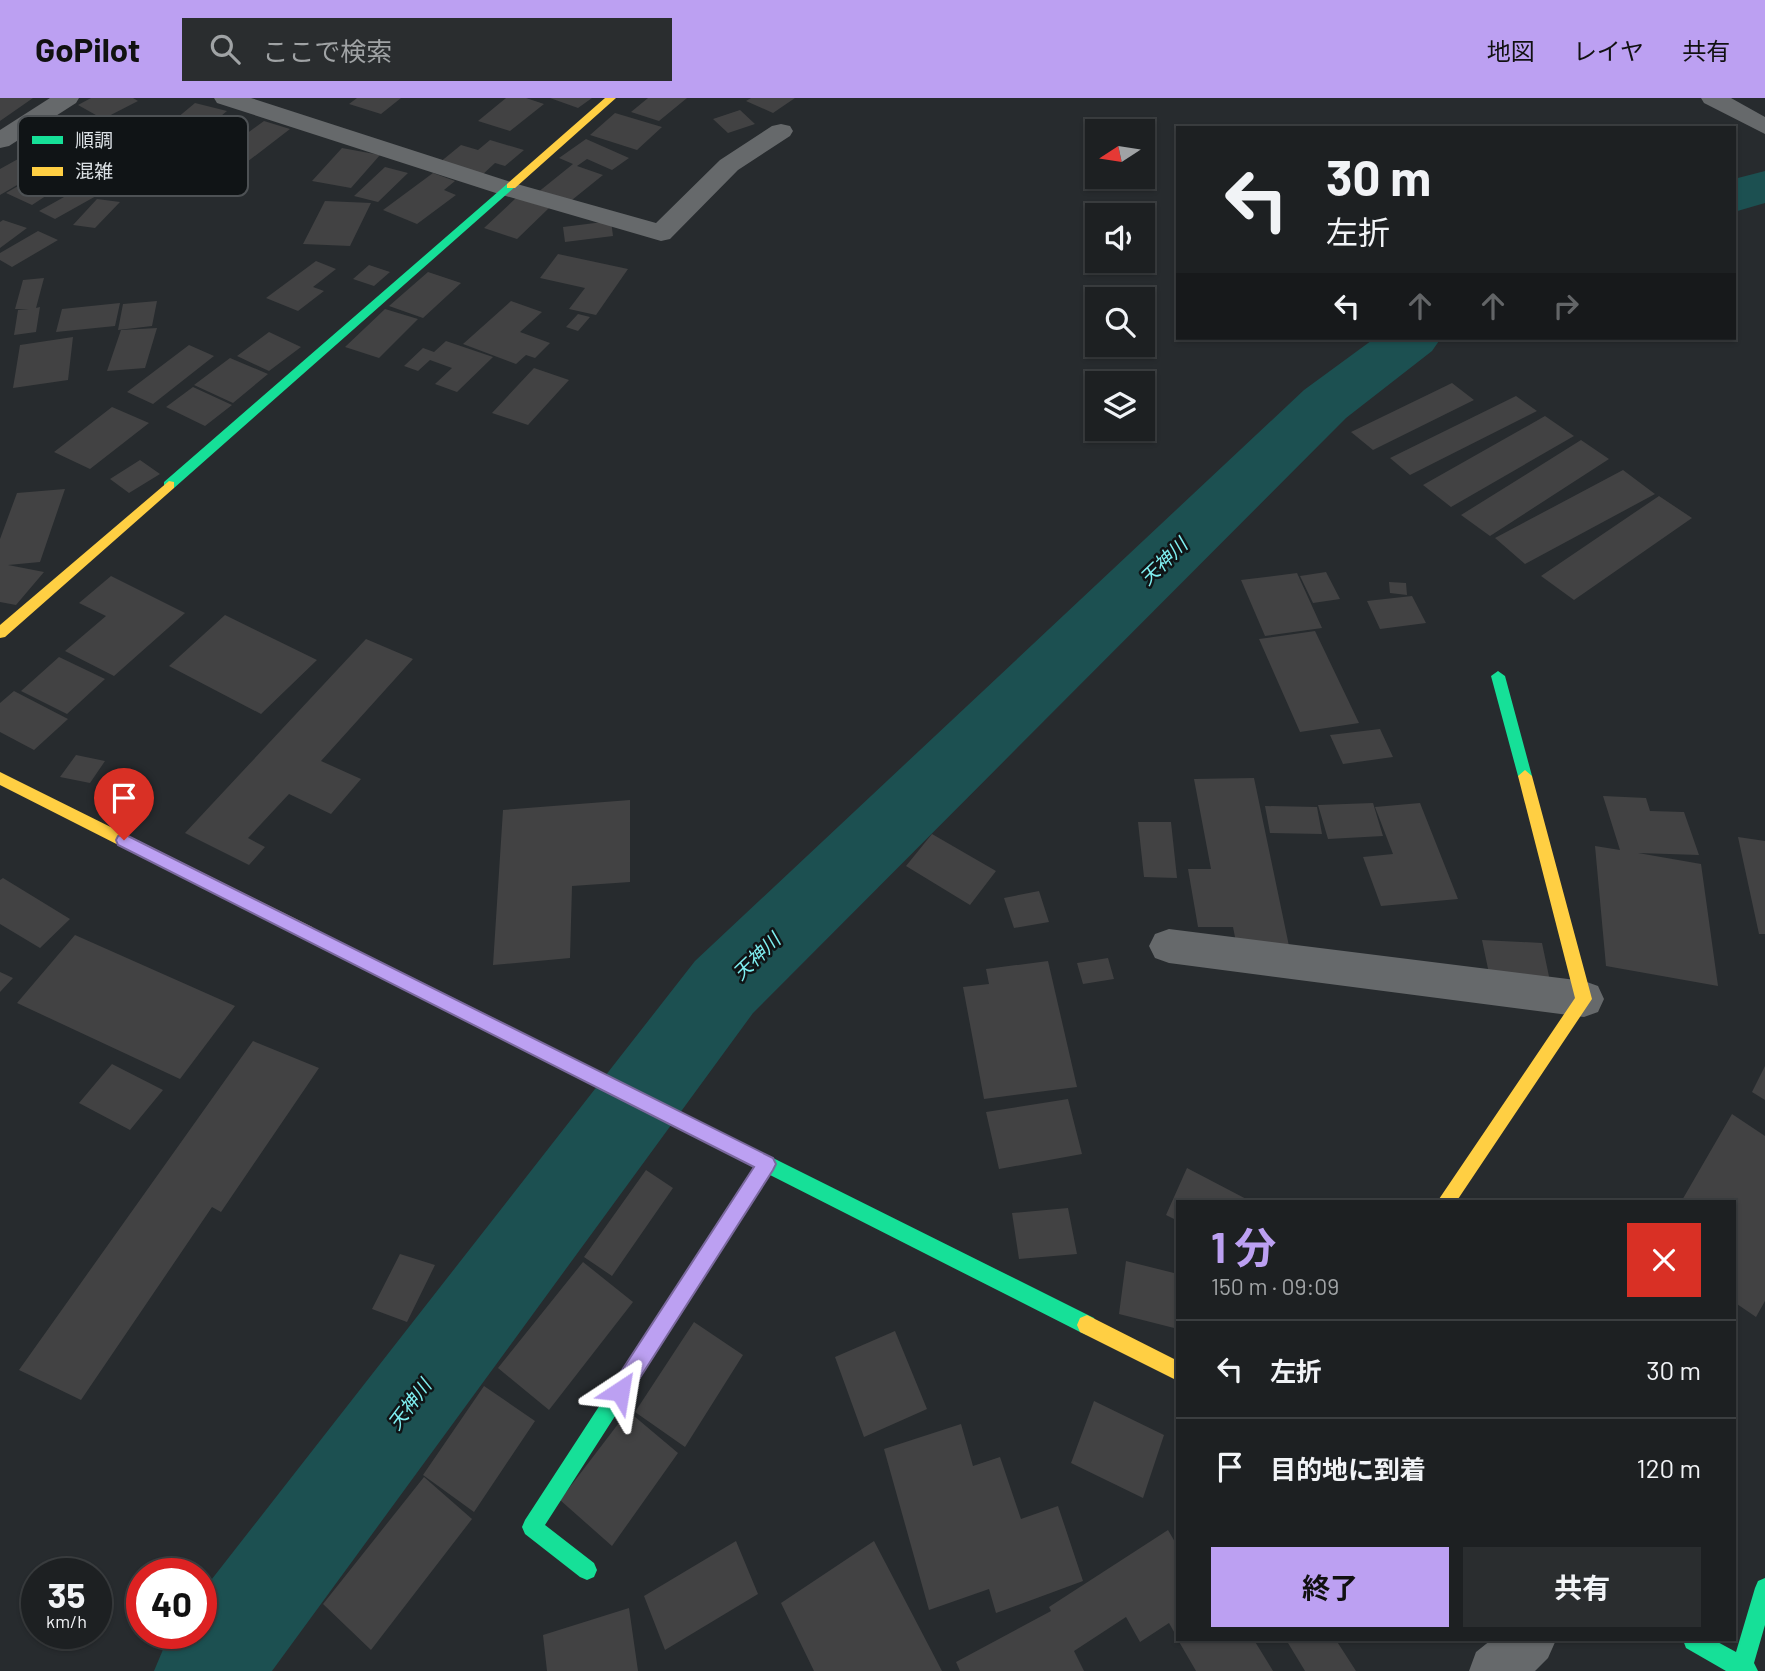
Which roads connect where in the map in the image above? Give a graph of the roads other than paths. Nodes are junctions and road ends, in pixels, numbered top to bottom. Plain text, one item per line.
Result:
1 (67, 98) edge
2 (226, 98) edge
3 (611, 98) edge
4 (1713, 98) edge
5 (39, 116) edge
6 (1765, 127) edge
7 (18, 129) edge
8 (781, 131) dead end
9 (0, 141) edge
10 (508, 188) junction
11 (0, 633) edge
12 (1499, 676) dead end
13 (0, 778) edge
14 (1170, 946) dead end
15 (1584, 999) junction
16 (767, 1164) junction
17 (1447, 1200) edge
18 (1176, 1370) edge
19 (587, 1570) dead end
20 (1765, 1588) edge
21 (1529, 1641) edge
22 (1696, 1641) edge
23 (1745, 1669) edge
24 (1495, 1671) edge

1 - 5 street
2 - 10 street
3 - 10 street
4 - 6 street
7 - 9 street
8 - 10 street
10 - 11 street
12 - 15 street
13 - 16 street
14 - 15 street
15 - 17 street
16 - 18 street
16 - 19 street
20 - 23 street
21 - 24 street
22 - 23 street

